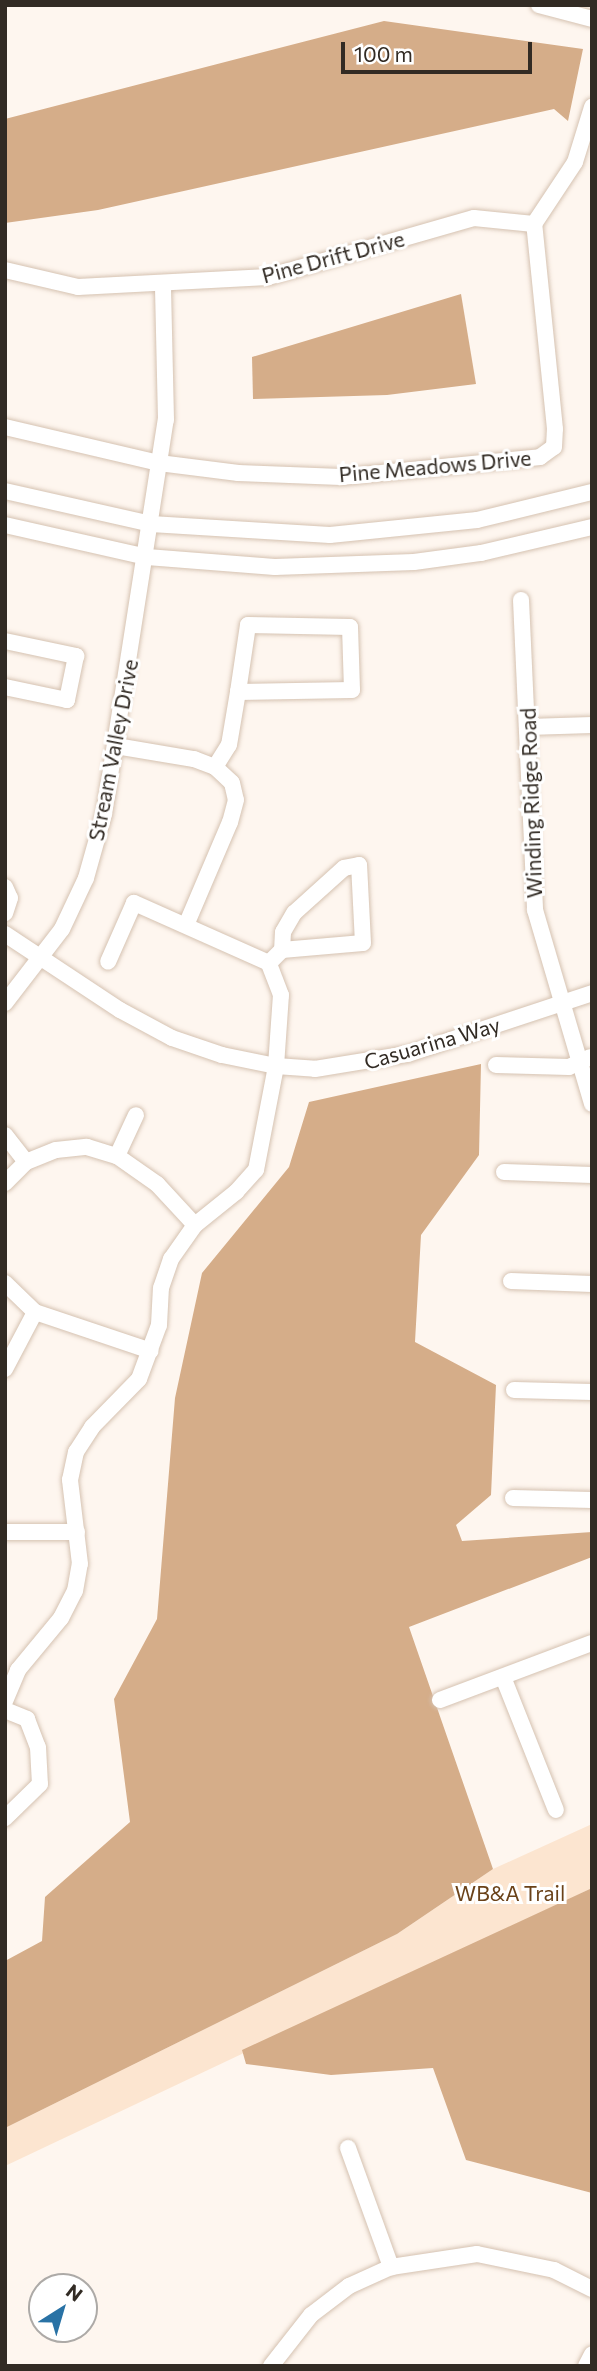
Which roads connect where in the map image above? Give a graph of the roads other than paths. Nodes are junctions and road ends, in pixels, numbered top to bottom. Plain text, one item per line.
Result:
1 (539, 5) edge
2 (592, 19) edge
3 (592, 107) edge
4 (534, 224) junction
5 (5, 271) edge
6 (163, 285) junction
7 (5, 427) edge
8 (159, 463) junction
9 (5, 491) edge
10 (592, 492) edge
11 (151, 524) junction
12 (5, 525) edge
13 (592, 527) edge
14 (147, 557) junction
15 (521, 600) dead end
16 (5, 641) edge
17 (5, 687) edge
18 (239, 692) junction
19 (592, 725) edge
20 (528, 727) junction
21 (116, 746) junction
22 (215, 767) junction
23 (5, 887) edge
24 (5, 913) edge
25 (186, 925) junction
26 (5, 934) edge
27 (282, 950) junction
28 (41, 959) junction
29 (108, 962) dead end
30 (269, 963) junction
31 (592, 993) edge
32 (565, 1002) junction
33 (5, 1003) edge
34 (587, 1058) edge
35 (496, 1065) dead end
36 (276, 1066) junction
37 (592, 1104) edge
38 (136, 1115) dead end
39 (5, 1135) edge
40 (117, 1156) junction
41 (26, 1161) junction
42 (504, 1172) dead end
43 (592, 1175) edge
44 (5, 1183) edge
45 (195, 1225) junction
46 (511, 1281) dead end
47 (5, 1283) edge
48 (592, 1284) edge
49 (35, 1312) junction
50 (151, 1351) junction
51 (5, 1369) edge
52 (514, 1390) dead end
53 (592, 1392) edge
54 (513, 1498) dead end
55 (592, 1500) edge
56 (5, 1532) edge
57 (77, 1532) junction
58 (592, 1643) edge
59 (503, 1677) junction
60 (440, 1700) dead end
61 (5, 1701) edge
62 (5, 1710) edge
63 (556, 1810) dead end
64 (5, 1818) edge
65 (348, 2148) dead end
66 (391, 2267) junction
67 (592, 2289) edge
68 (592, 2354) edge
69 (271, 2366) edge
70 (586, 2366) edge

1 - 2 street
3 - 4 street
4 - 6 street, Pine Drift Drive
4 - 8 street, Pine Meadows Drive
5 - 6 street, Pine Drift Drive
6 - 8 street, Stream Valley Drive
7 - 8 street, Pine Meadows Drive
8 - 11 street, Stream Valley Drive
9 - 11 street
10 - 11 street
11 - 14 street, Stream Valley Drive
12 - 14 street
13 - 14 street
14 - 21 street, Stream Valley Drive
15 - 20 street, Winding Ridge Road
16 - 17 street
18 - 18 street
18 - 22 street
19 - 20 street
20 - 32 street, Winding Ridge Road
21 - 22 street
21 - 28 street, Stream Valley Drive
22 - 25 street
23 - 24 street
25 - 29 street
25 - 30 street
26 - 28 street, Casuarina Way
27 - 27 street
27 - 30 street
28 - 33 street, Stream Valley Drive
28 - 36 street, Casuarina Way
30 - 36 street
31 - 32 street, Casuarina Way
32 - 34 street, Winding Ridge Road
32 - 36 street, Casuarina Way
34 - 35 street
34 - 37 street, Winding Ridge Road
36 - 45 street
38 - 40 street
39 - 41 street
40 - 41 street
40 - 45 street
41 - 44 street
42 - 43 street
45 - 50 street
46 - 48 street
47 - 49 street
49 - 50 street
49 - 51 street
50 - 57 street
52 - 53 street
54 - 55 street
56 - 57 street
57 - 61 street
58 - 59 street
59 - 60 street
59 - 63 street
62 - 64 street
65 - 66 street
66 - 67 street
66 - 69 street
68 - 70 street

